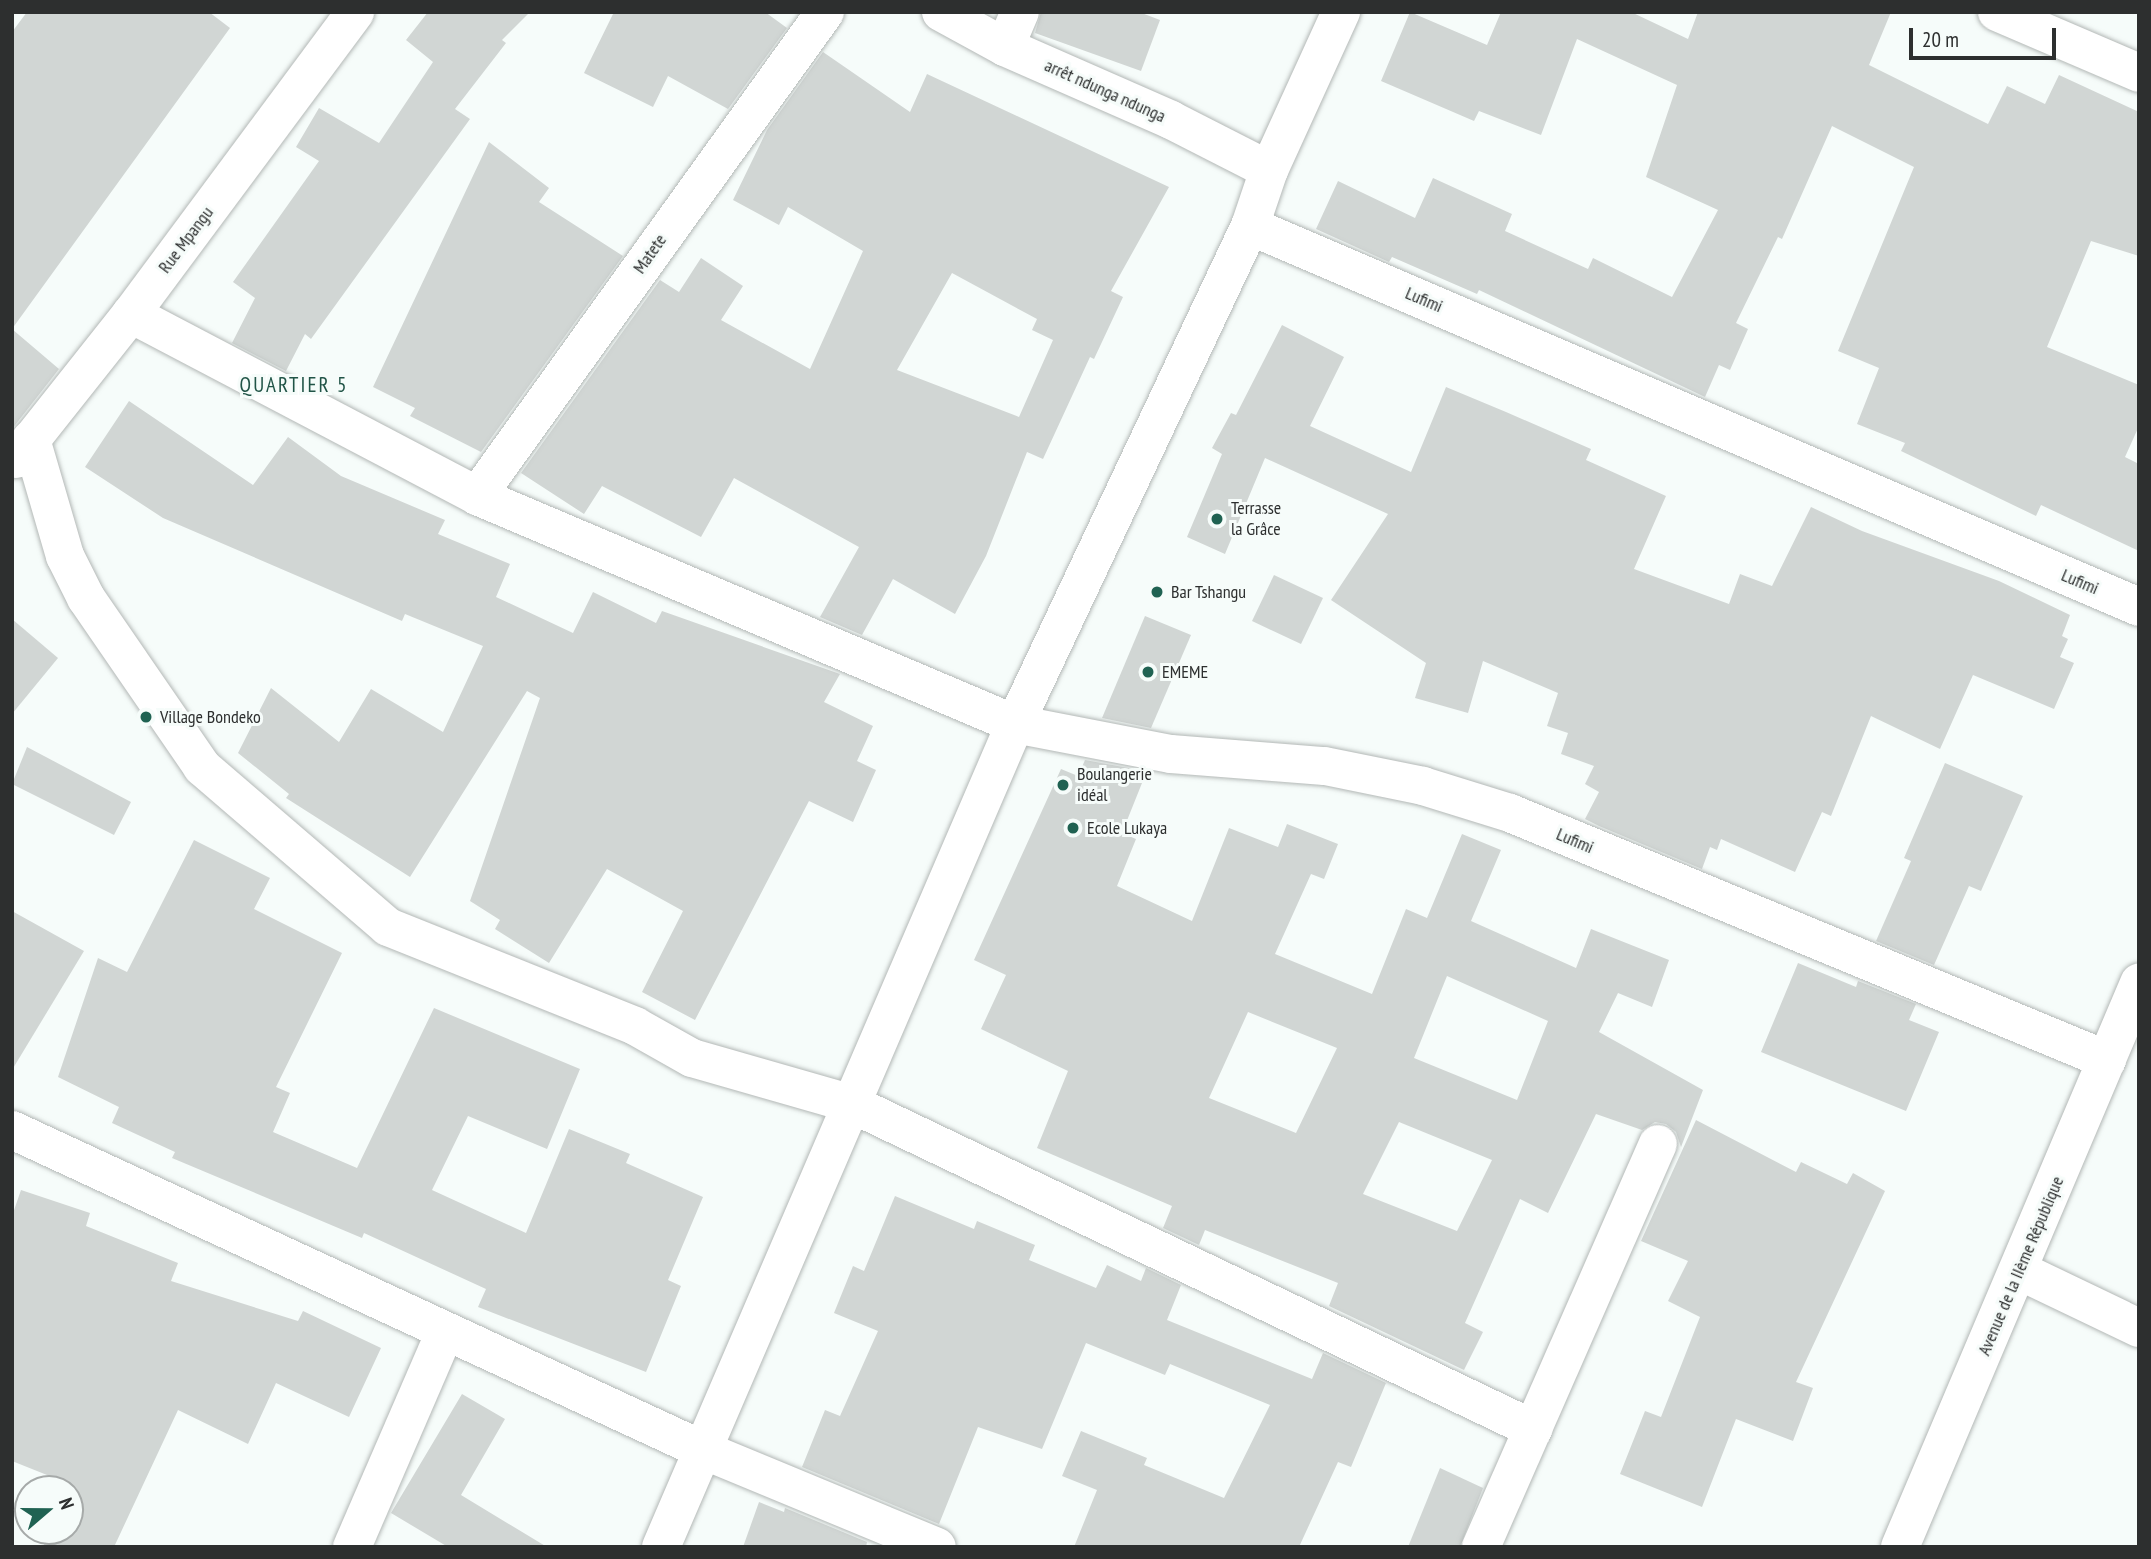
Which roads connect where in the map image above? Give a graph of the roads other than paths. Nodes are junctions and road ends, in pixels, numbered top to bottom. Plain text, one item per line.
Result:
1 (355, 12) edge
2 (825, 12) edge
3 (941, 12) edge
4 (1020, 12) edge
5 (1340, 12) edge
6 (1997, 12) edge
7 (1005, 47) junction
8 (2139, 73) edge
9 (1269, 170) junction
10 (1250, 226) junction
11 (131, 314) junction
12 (22, 451) edge
13 (477, 496) junction
14 (2139, 607) edge
15 (1015, 724) junction
16 (2139, 983) edge
17 (2107, 1060) junction
18 (852, 1104) junction
19 (12, 1130) edge
20 (1658, 1144) dead end
21 (2020, 1270) junction
22 (2139, 1328) edge
23 (446, 1332) junction
24 (1533, 1429) junction
25 (703, 1450) junction
26 (352, 1547) edge
27 (661, 1547) edge
28 (937, 1547) edge
29 (1481, 1547) edge
30 (1900, 1547) edge

1 - 11 street, Rue Mpangu
2 - 13 street, Matete
3 - 7 street, arrêt ndunga ndunga
4 - 7 street
5 - 9 street
6 - 8 street
7 - 9 street, arrêt ndunga ndunga
9 - 10 street
10 - 14 street, Lufimi
10 - 15 street
11 - 12 street, Rue Mpangu
11 - 13 street, Lufimi
12 - 18 street
13 - 15 street, Lufimi
15 - 17 street, Lufimi
15 - 18 street
16 - 17 street, Avenue de la IIème République
17 - 21 street, Avenue de la IIème République
18 - 24 street
18 - 25 street
19 - 23 street
20 - 24 street
21 - 22 street
21 - 30 street, Avenue de la IIème République
23 - 25 street
23 - 26 street
24 - 29 street
25 - 27 street
25 - 28 street

